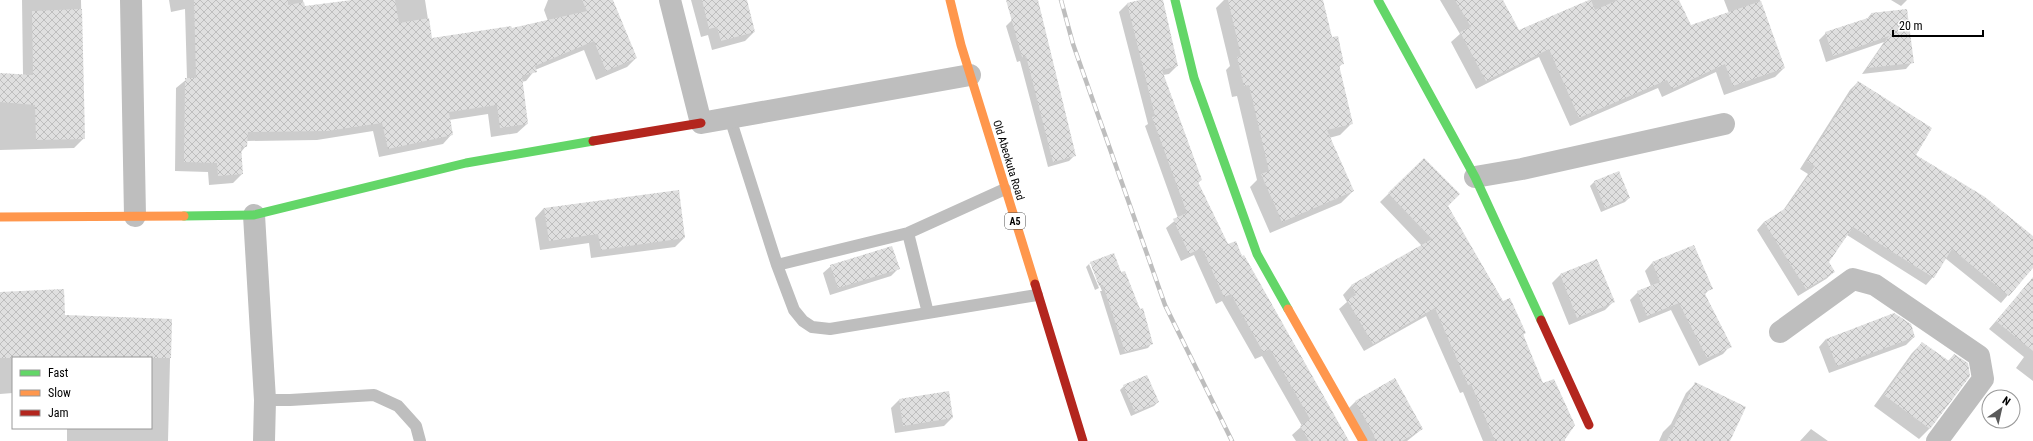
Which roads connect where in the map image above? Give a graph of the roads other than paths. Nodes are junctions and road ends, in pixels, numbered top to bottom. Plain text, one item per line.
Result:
1 (131, 0) edge
2 (670, 0) edge
3 (950, 0) edge
4 (1175, 0) edge
5 (1378, 0) edge
6 (970, 75) junction
7 (730, 118) junction
8 (701, 123) junction
9 (1724, 124) dead end
10 (1475, 177) junction
11 (1005, 189) junction
12 (254, 215) junction
13 (135, 216) junction
14 (0, 217) edge
15 (908, 232) junction
16 (777, 265) junction
17 (1037, 295) junction
18 (928, 313) junction
19 (1780, 332) dead end
20 (265, 400) junction
21 (1589, 425) dead end
22 (264, 441) edge
23 (420, 441) edge
24 (1083, 441) edge
25 (1363, 441) edge
26 (1938, 441) edge

1 - 13 street
2 - 8 street
3 - 6 main road, Old Abeokuta Road / A5
4 - 25 main road
5 - 10 main road
6 - 7 street
6 - 11 main road, Old Abeokuta Road / A5
7 - 8 street
7 - 16 lane
8 - 12 main road
9 - 10 street
10 - 21 main road
11 - 15 lane
11 - 17 main road, Old Abeokuta Road / A5
12 - 13 main road
12 - 20 street
13 - 14 main road
15 - 16 lane
15 - 18 lane
16 - 18 lane
17 - 18 lane
17 - 24 main road, Old Abeokuta Road / A5
19 - 26 street
20 - 22 street
20 - 23 lane

